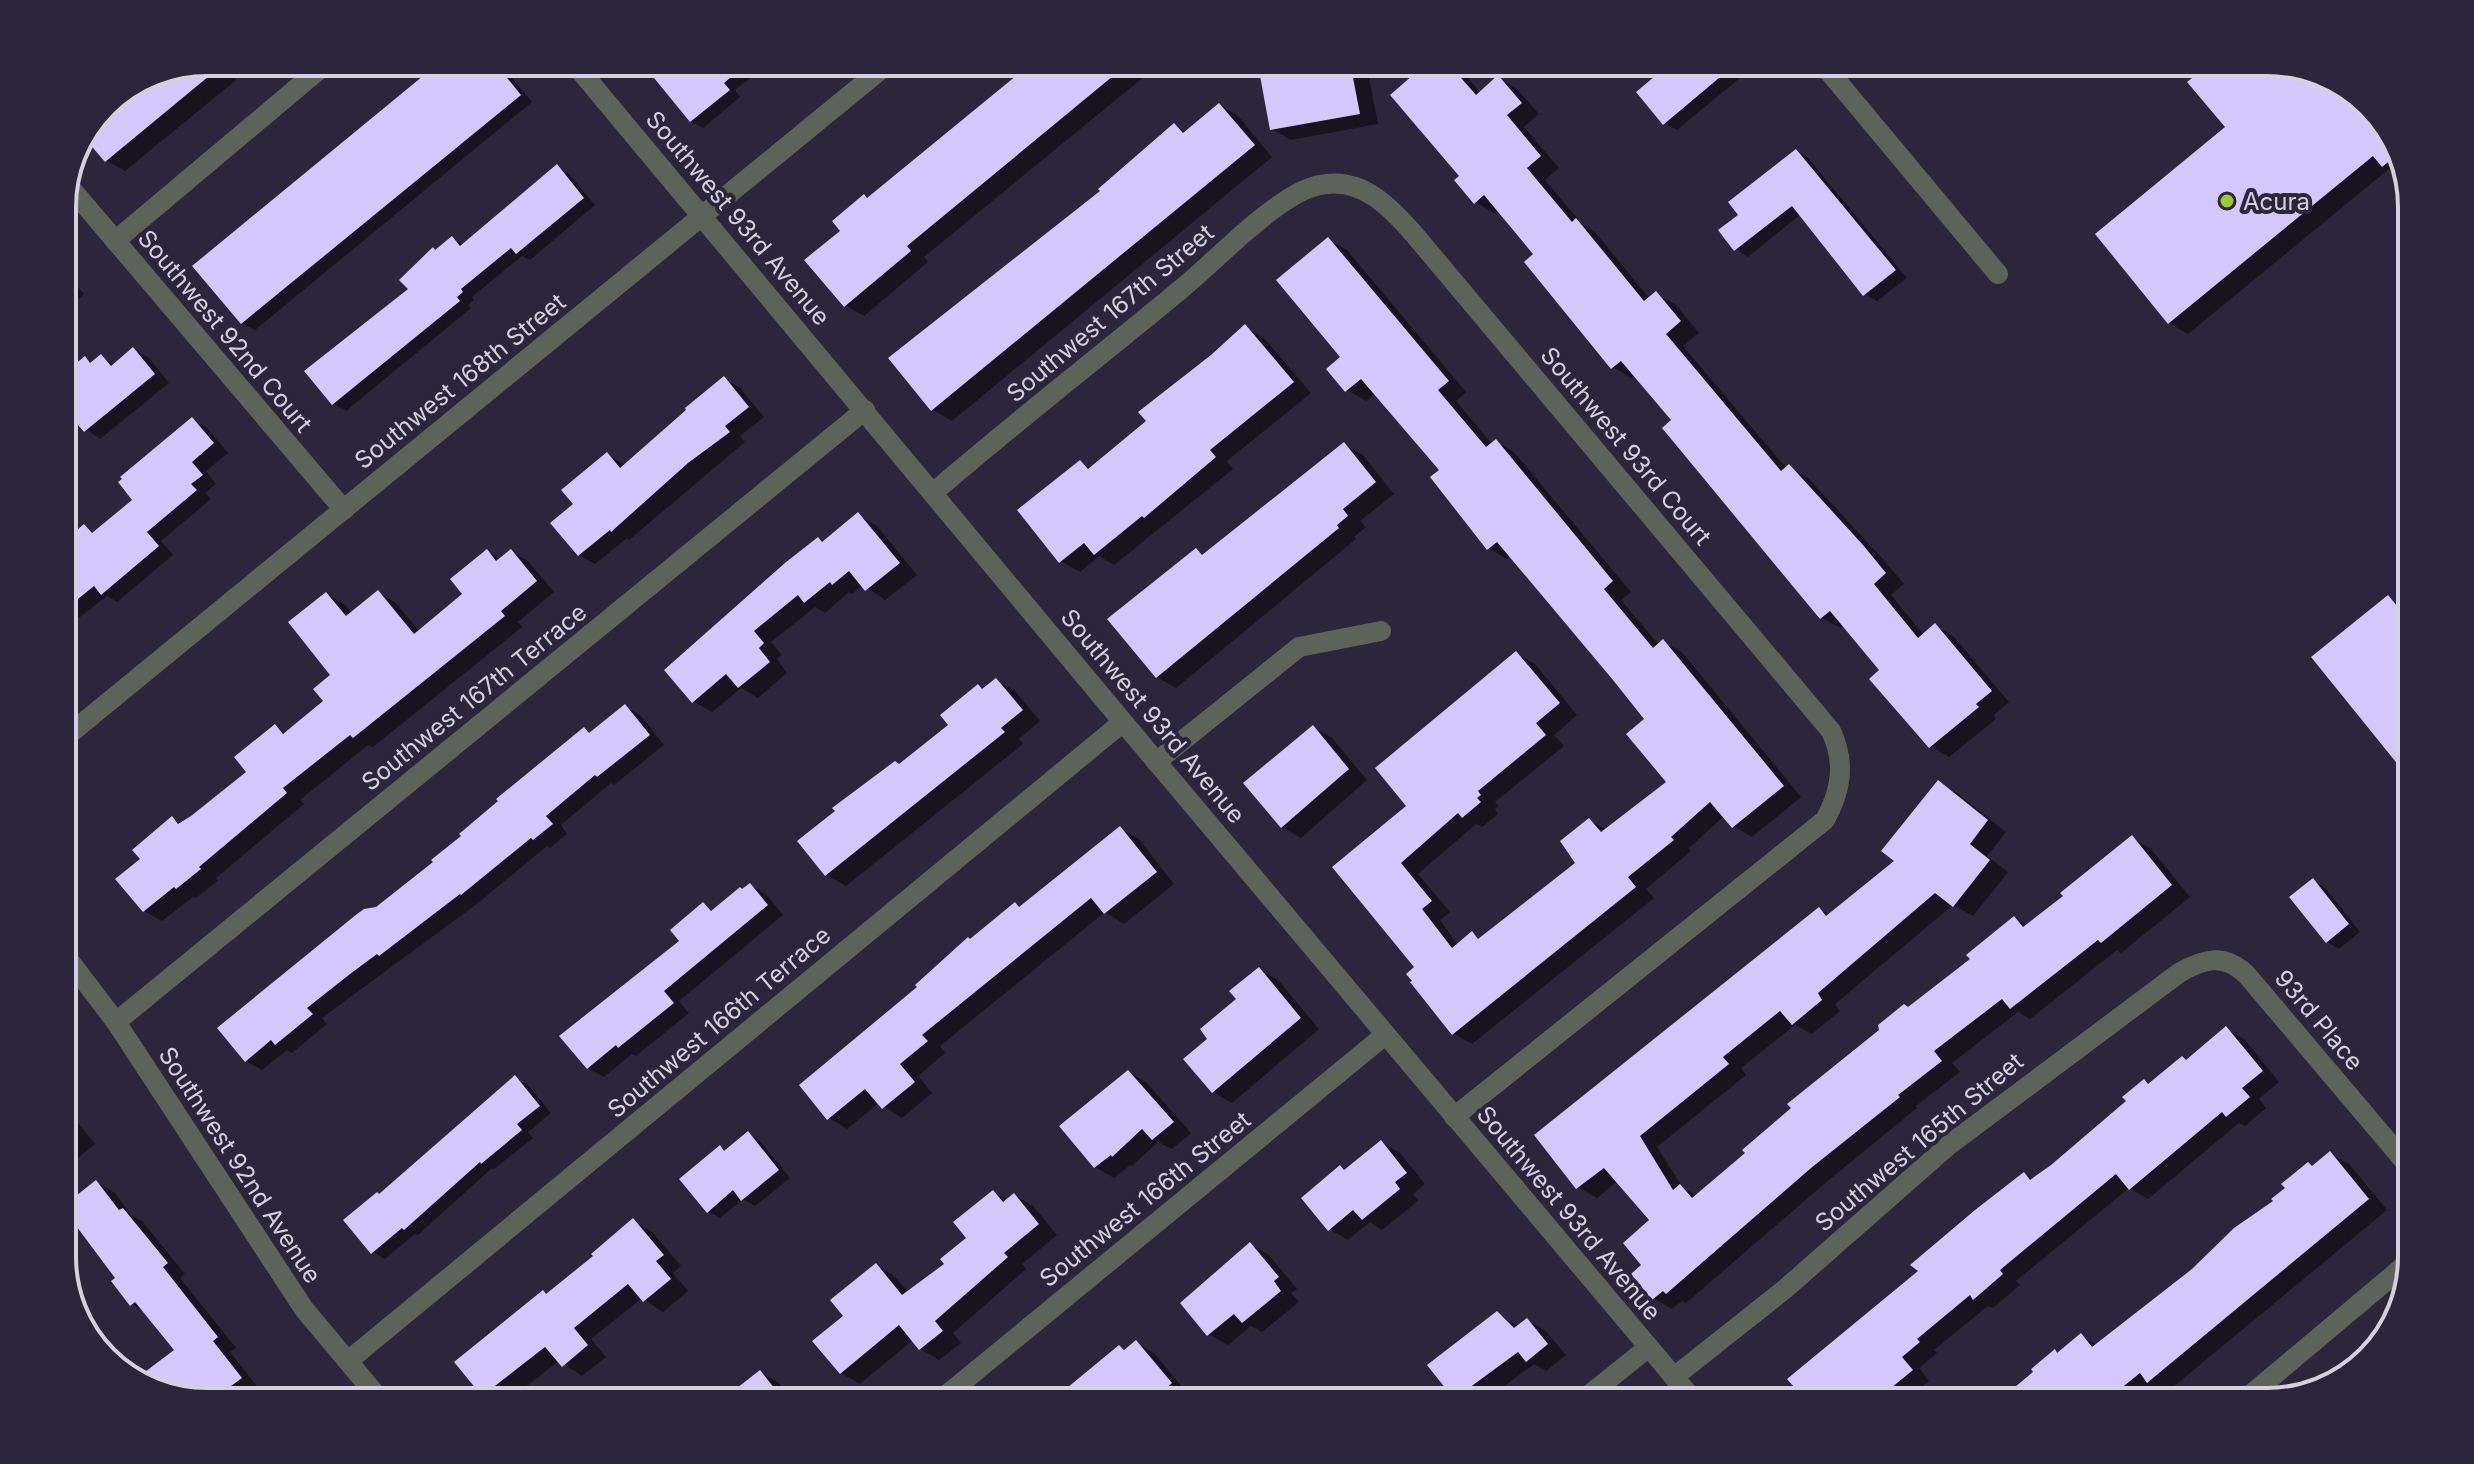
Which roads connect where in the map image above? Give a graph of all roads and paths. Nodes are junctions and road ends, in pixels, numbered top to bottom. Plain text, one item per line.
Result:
1 (311, 76) edge
2 (585, 76) edge
3 (873, 76) edge
4 (1833, 76) edge
5 (1325, 184) joint
6 (77, 195) edge
7 (702, 216) junction
8 (115, 241) junction
9 (1998, 274) dead end
10 (865, 410) junction
11 (934, 492) junction
12 (344, 510) junction
13 (1381, 631) dead end
14 (1123, 722) junction
15 (76, 729) edge
16 (1156, 762) junction
17 (2207, 960) joint
18 (76, 969) edge
19 (116, 1022) junction
20 (1385, 1035) junction
21 (1454, 1117) junction
22 (2398, 1153) edge
23 (2397, 1272) edge
24 (1649, 1347) junction
25 (348, 1361) junction
26 (1674, 1377) junction
27 (370, 1388) edge
28 (955, 1388) edge
29 (1598, 1388) edge
30 (1683, 1388) edge
31 (2259, 1388) edge

1 - 8 street
2 - 7 street, Southwest 93rd Avenue
3 - 7 street, Southwest 168th Street
4 - 9 street
5 - 11 street, Southwest 167th Street
5 - 21 street, Southwest 93rd Court
6 - 8 street, Southwest 92nd Court
7 - 10 street, Southwest 93rd Avenue
7 - 12 street, Southwest 168th Street
8 - 12 street, Southwest 92nd Court
10 - 11 street, Southwest 93rd Avenue
10 - 19 street, Southwest 167th Terrace
11 - 14 street, Southwest 93rd Avenue
12 - 15 street, Southwest 168th Street
13 - 16 street
14 - 16 street, Southwest 93rd Avenue
14 - 25 street, Southwest 166th Terrace
16 - 20 street, Southwest 93rd Avenue
17 - 22 street, 93rd Place
17 - 26 street, Southwest 165th Street
18 - 19 street, Southwest 92nd Avenue
19 - 25 street, Southwest 92nd Avenue
20 - 21 street, Southwest 93rd Avenue
20 - 28 street, Southwest 166th Street
21 - 24 street, Southwest 93rd Avenue
23 - 31 street
24 - 26 street, Southwest 93rd Avenue
24 - 29 street
25 - 27 street, Southwest 92nd Avenue
26 - 30 street, Southwest 93rd Avenue

